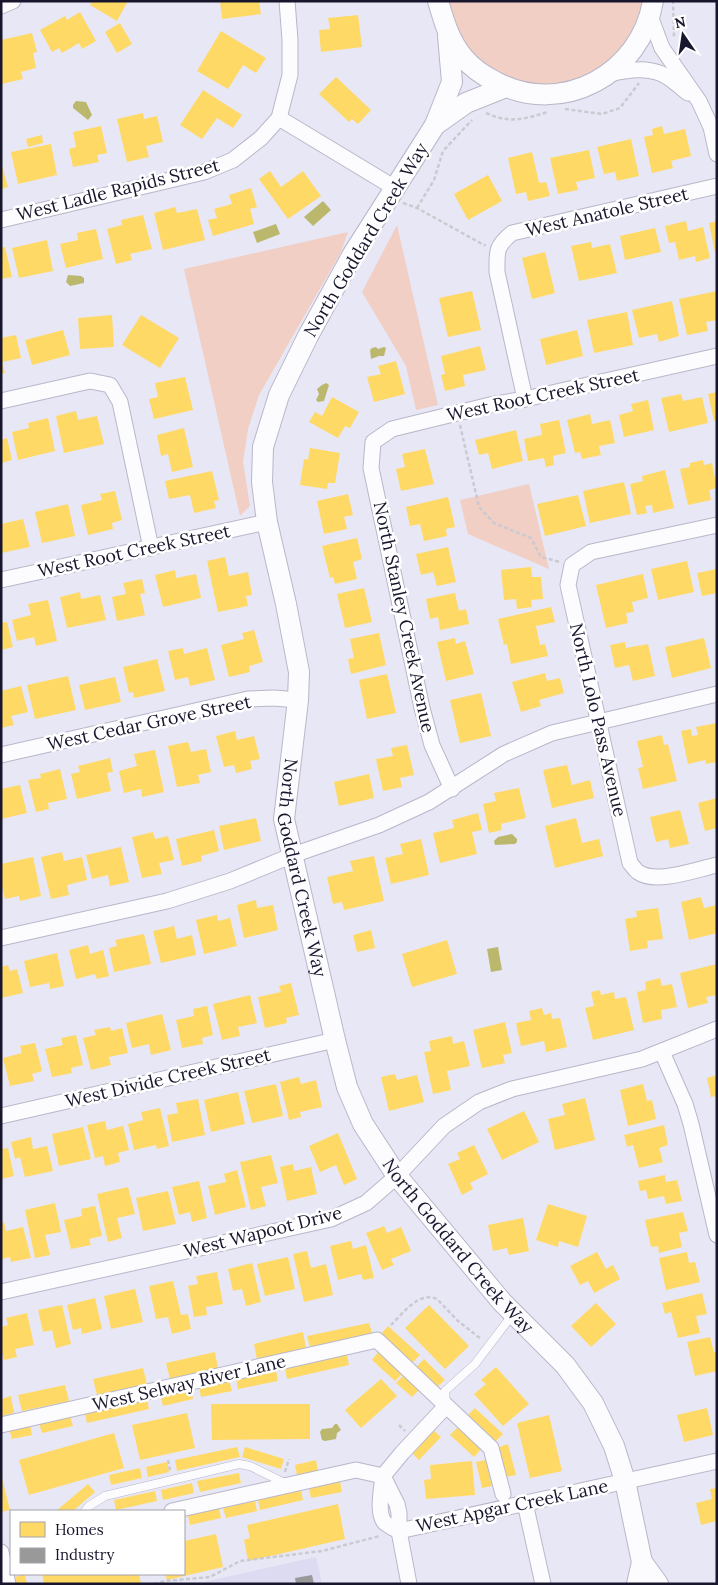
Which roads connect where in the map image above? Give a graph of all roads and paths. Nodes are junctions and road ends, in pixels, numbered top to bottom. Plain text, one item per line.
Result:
1 (13, 1) edge
2 (287, 1) edge
3 (438, 1) edge
4 (1, 6) edge
5 (651, 9) edge
6 (448, 36) junction
7 (610, 74) junction
8 (506, 87) junction
9 (699, 102) junction
10 (278, 118) junction
11 (435, 125) junction
12 (717, 154) edge
13 (717, 186) edge
14 (392, 193) junction
15 (1, 220) edge
16 (500, 243) junction
17 (717, 356) edge
18 (525, 400) junction
19 (1, 401) edge
20 (458, 413) junction
21 (373, 442) joint
22 (267, 522) junction
23 (717, 525) edge
24 (151, 548) junction
25 (572, 565) junction
26 (1, 580) edge
27 (717, 694) edge
28 (298, 700) junction
29 (598, 722) junction
30 (1, 756) edge
31 (452, 789) junction
32 (293, 855) junction
33 (717, 865) edge
34 (1, 938) edge
35 (717, 1029) edge
36 (335, 1040) junction
37 (662, 1052) junction
38 (1, 1116) edge
39 (397, 1176) junction
40 (716, 1227) edge
41 (1, 1292) edge
42 (513, 1313) junction
43 (391, 1325) dead end
44 (481, 1339) dead end
45 (446, 1406) junction
46 (1, 1426) edge
47 (717, 1461) edge
48 (384, 1476) junction
49 (625, 1481) junction
50 (289, 1485) junction
51 (503, 1494) dead end
52 (525, 1503) junction
53 (86, 1510) edge
54 (176, 1510) edge
55 (392, 1533) junction
56 (1, 1551) edge
57 (642, 1562) junction
58 (8, 1584) edge
59 (154, 1584) edge
60 (409, 1584) edge
61 (543, 1584) edge
62 (637, 1584) edge
63 (658, 1584) edge

1 - 4 street
2 - 10 street
3 - 6 street
5 - 7 street
5 - 9 street
6 - 8 street
6 - 11 street, North Goddard Creek Way
7 - 8 street
7 - 9 street
8 - 11 street, North Goddard Creek Way
9 - 12 street
10 - 14 street
10 - 15 street, West Ladle Rapids Street
11 - 14 street, North Goddard Creek Way
13 - 16 street, West Anatole Street
14 - 16 path
14 - 22 street, North Goddard Creek Way
16 - 18 street
17 - 18 street, West Root Creek Street
18 - 20 street, West Root Creek Street
19 - 24 street
20 - 21 street, West Root Creek Street
20 - 25 path
21 - 31 street, North Stanley Creek Avenue
22 - 24 street, West Root Creek Street
22 - 28 street, North Goddard Creek Way
23 - 25 street
24 - 26 street, West Root Creek Street
25 - 29 street, North Lolo Pass Avenue
27 - 29 street
28 - 30 street, West Cedar Grove Street
28 - 32 street, North Goddard Creek Way
29 - 31 street
29 - 33 street, North Lolo Pass Avenue
31 - 32 street
32 - 34 street
32 - 36 street, North Goddard Creek Way
35 - 37 street, West Wapoot Drive
36 - 38 street, West Divide Creek Street
36 - 39 street, North Goddard Creek Way
37 - 39 street, West Wapoot Drive
37 - 40 street
39 - 41 street, West Wapoot Drive
39 - 42 street, North Goddard Creek Way
42 - 45 lane
42 - 49 street, North Goddard Creek Way
43 - 44 path
45 - 46 street, West Selway River Lane
45 - 48 street
45 - 51 street
47 - 49 street, West Apgar Creek Lane
48 - 50 street
48 - 55 street
49 - 52 street, West Apgar Creek Lane
49 - 57 street, North Goddard Creek Way
50 - 53 lane
50 - 54 street
52 - 55 street, West Apgar Creek Lane
52 - 61 street
55 - 59 path
55 - 60 street
56 - 58 street
57 - 62 street, North Goddard Creek Way
57 - 63 street, North Goddard Creek Way

